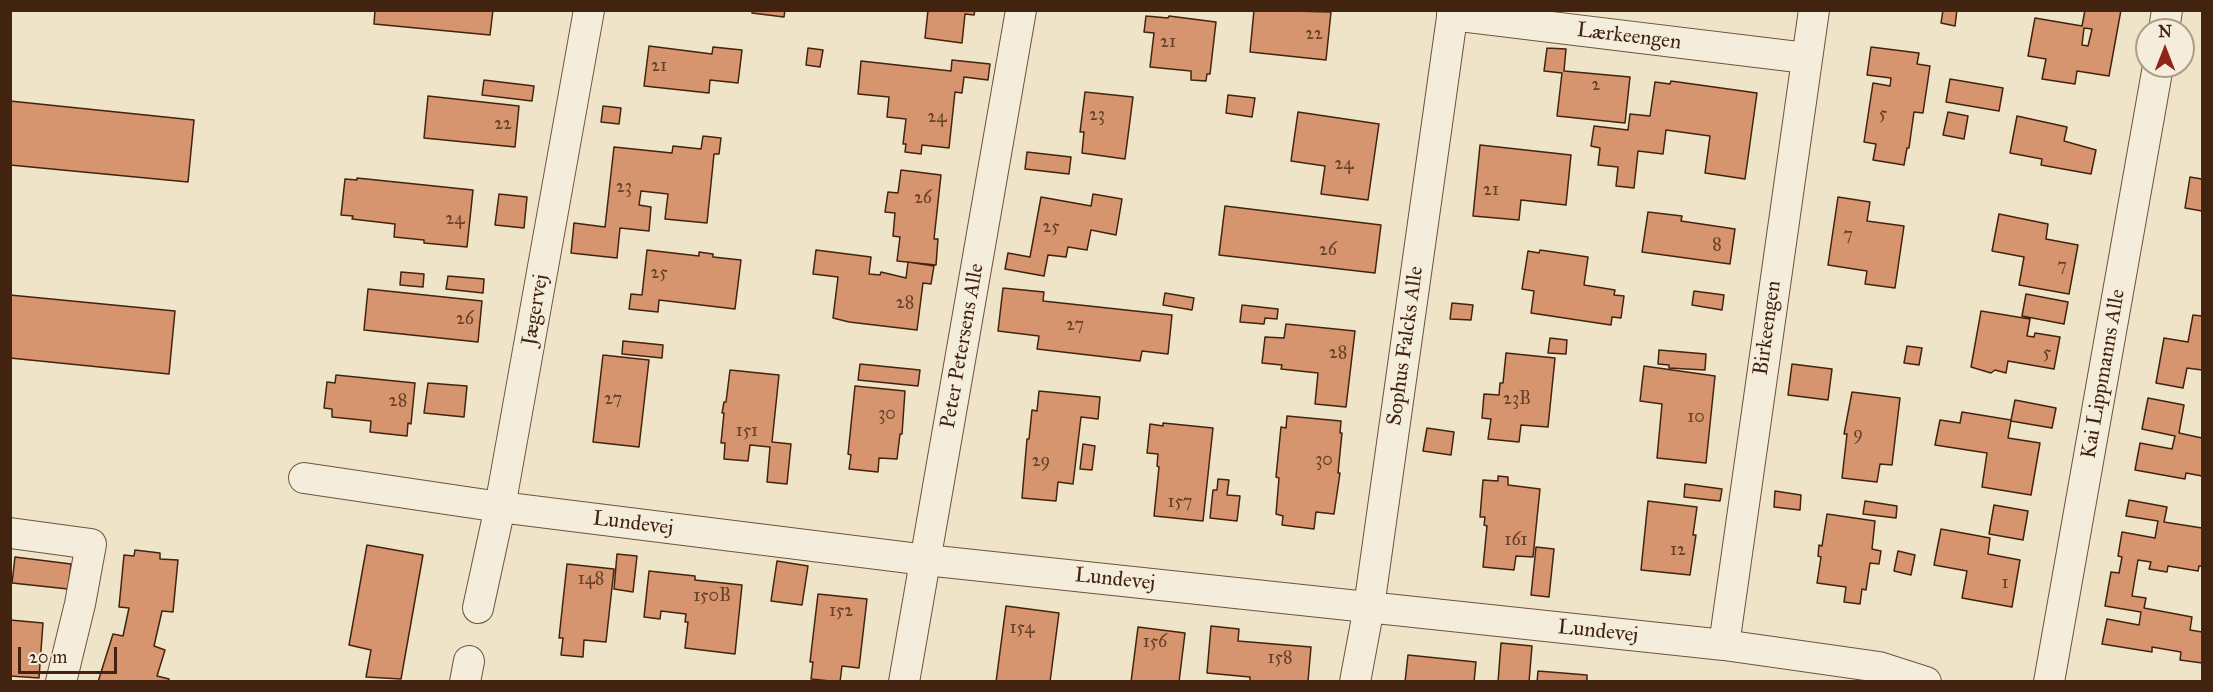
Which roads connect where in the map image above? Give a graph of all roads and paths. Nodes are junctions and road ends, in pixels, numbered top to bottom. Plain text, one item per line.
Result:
1 (589, 10) edge
2 (1022, 10) edge
3 (1814, 10) edge
4 (1452, 13) edge
5 (1806, 58) junction
6 (2156, 78) edge
7 (304, 478) dead end
8 (500, 507) junction
9 (10, 533) edge
10 (926, 560) junction
11 (1369, 607) junction
12 (478, 608) dead end
13 (1724, 645) junction
14 (62, 681) edge
15 (904, 681) edge
16 (1354, 681) edge
17 (1926, 681) edge
18 (2049, 681) edge

1 - 8 street, Jægervej
2 - 10 street, Peter Petersens Alle
3 - 5 street, Birkeengen
4 - 5 street, Lærkeengen
4 - 11 street, Sophus Falcks Alle
5 - 13 street, Birkeengen
6 - 18 street, Kai Lippmanns Alle
7 - 8 street, Lundevej
8 - 10 street, Lundevej
8 - 12 street, Jægervej
9 - 14 street
10 - 11 street, Lundevej
10 - 15 street, Peter Petersens Alle
11 - 13 street, Lundevej
11 - 16 street, Sophus Falcks Alle
13 - 17 street, Lundevej

